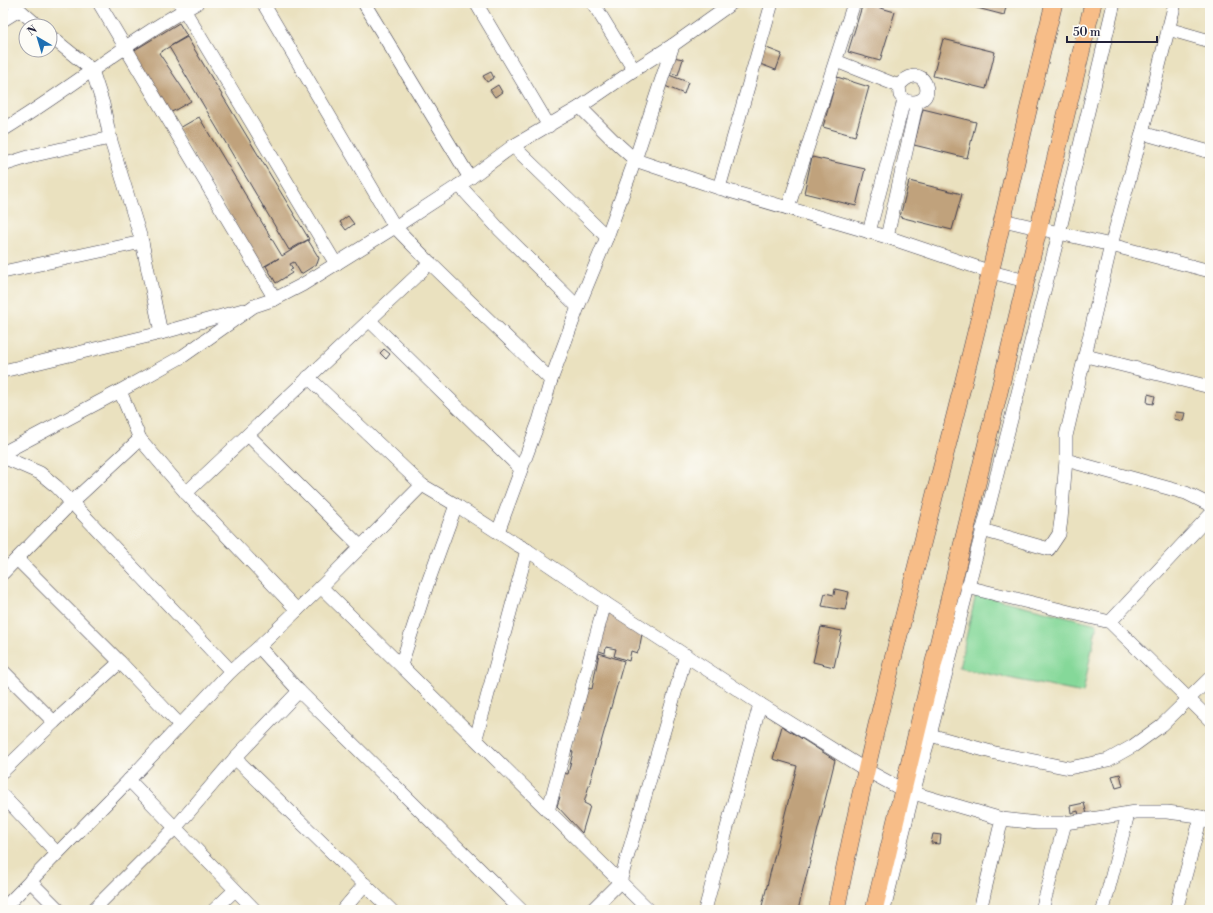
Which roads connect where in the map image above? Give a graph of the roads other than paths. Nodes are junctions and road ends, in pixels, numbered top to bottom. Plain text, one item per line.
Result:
1 (99, 3) edge
2 (197, 3) edge
3 (262, 3) edge
4 (364, 3) edge
5 (476, 3) edge
6 (593, 3) edge
7 (732, 3) edge
8 (772, 3) edge
9 (854, 3) edge
10 (1054, 3) edge
11 (1093, 3) edge
12 (1114, 3) edge
13 (1175, 3) edge
14 (182, 6) edge
15 (16, 7) edge
16 (29, 18) edge
17 (3, 20) edge
18 (1168, 29) junction
19 (1210, 41) edge
20 (58, 42) edge
21 (673, 45) junction
22 (126, 46) junction
23 (836, 61) junction
24 (92, 70) junction
25 (634, 70) junction
26 (899, 86) junction
27 (904, 100) junction
28 (918, 102) junction
29 (580, 107) junction
30 (549, 126) junction
31 (3, 130) edge
32 (1142, 133) junction
33 (110, 138) junction
34 (513, 146) junction
35 (1210, 152) edge
36 (635, 160) junction
37 (3, 165) edge
38 (464, 181) junction
39 (718, 188) junction
40 (788, 208) junction
41 (1003, 220) junction
42 (395, 227) junction
43 (1039, 228) junction
44 (869, 232) junction
45 (1059, 233) junction
46 (607, 237) junction
47 (887, 237) junction
48 (142, 242) junction
49 (1111, 245) junction
50 (430, 263) junction
51 (336, 264) junction
52 (1210, 271) edge
53 (3, 272) edge
54 (991, 272) junction
55 (1026, 281) junction
56 (275, 299) junction
57 (254, 306) junction
58 (578, 307) junction
59 (369, 320) junction
60 (161, 333) junction
61 (1086, 356) junction
62 (3, 372) edge
63 (308, 377) junction
64 (552, 380) junction
65 (1210, 387) edge
66 (120, 391) junction
67 (248, 435) junction
68 (140, 439) junction
69 (3, 453) edge
70 (3, 457) edge
71 (1066, 460) junction
72 (521, 469) junction
73 (422, 485) junction
74 (186, 493) junction
75 (71, 503) junction
76 (1210, 504) edge
77 (456, 505) junction
78 (1210, 515) edge
79 (982, 530) junction
80 (498, 532) junction
81 (360, 546) junction
82 (527, 550) junction
83 (16, 559) junction
84 (3, 573) edge
85 (321, 587) junction
86 (967, 587) junction
87 (605, 603) junction
88 (297, 610) junction
89 (1110, 622) junction
90 (259, 647) junction
91 (686, 655) junction
92 (120, 662) junction
93 (401, 665) junction
94 (3, 671) edge
95 (231, 671) junction
96 (1210, 678) edge
97 (299, 691) junction
98 (1188, 699) junction
99 (760, 704) junction
100 (1210, 720) edge
101 (54, 722) junction
102 (180, 725) junction
103 (930, 735) junction
104 (476, 738) junction
105 (235, 758) junction
106 (866, 770) junction
107 (3, 771) edge
108 (129, 780) junction
109 (908, 792) junction
110 (3, 796) edge
111 (548, 811) junction
112 (1128, 814) junction
113 (1002, 819) junction
114 (1205, 820) edge
115 (1065, 823) junction
116 (176, 827) junction
117 (57, 853) junction
118 (30, 881) junction
119 (620, 882) junction
120 (365, 884) junction
121 (235, 890) junction
122 (3, 908) edge
123 (59, 910) edge
124 (93, 910) edge
125 (214, 910) edge
126 (255, 910) edge
127 (343, 910) edge
128 (391, 910) edge
129 (521, 910) edge
130 (592, 910) edge
131 (648, 910) edge
132 (704, 910) edge
133 (836, 910) edge
134 (874, 910) edge
135 (884, 910) edge
136 (980, 910) edge
137 (1042, 910) edge
138 (1103, 910) edge
139 (1176, 910) edge

1 - 22 street
2 - 14 street
3 - 42 street
4 - 38 street
5 - 30 street
6 - 25 street
7 - 21 street
8 - 39 street
9 - 23 street
10 - 41 main road
11 - 43 main road
12 - 45 street
13 - 18 street
14 - 22 street
14 - 51 street
15 - 16 street
15 - 17 street
18 - 19 street
18 - 32 street
20 - 24 street
21 - 25 street
21 - 36 street
22 - 24 street
22 - 56 street
23 - 26 street
23 - 40 street
24 - 31 street
24 - 33 street
25 - 29 street
26 - 27 street
26 - 28 street
27 - 28 street
27 - 44 street
28 - 47 street
29 - 30 street
29 - 36 street
30 - 34 street
32 - 35 street
32 - 49 street
33 - 37 street
33 - 48 street
34 - 38 street
34 - 46 street
36 - 39 street
36 - 46 street
38 - 42 street
38 - 58 street
39 - 40 street
40 - 44 street
41 - 43 street
41 - 54 main road
42 - 50 street
42 - 51 street
43 - 45 street
43 - 55 main road
44 - 47 street
45 - 49 street
45 - 79 street
46 - 58 street
47 - 54 street
48 - 53 street
48 - 60 street
49 - 52 street
49 - 61 street
50 - 59 street
50 - 64 street
51 - 56 street
54 - 55 street
54 - 106 main road
55 - 109 main road
56 - 57 street
57 - 60 street
57 - 66 street
58 - 64 street
59 - 63 street
59 - 72 street
60 - 62 street
61 - 65 street
61 - 71 street
63 - 67 street
63 - 73 street
64 - 72 street
66 - 68 street
66 - 69 street
67 - 74 street
67 - 81 street
68 - 74 street
68 - 75 street
70 - 75 street
71 - 76 street
71 - 79 street
72 - 80 street
73 - 77 street
73 - 81 street
74 - 88 street
75 - 83 street
75 - 95 street
77 - 80 street
77 - 93 street
78 - 89 street
79 - 86 street
80 - 82 street
81 - 85 street
82 - 87 street
82 - 104 street
83 - 84 street
83 - 92 street
85 - 88 street
85 - 93 street
86 - 89 street
86 - 103 street
87 - 91 street
87 - 111 street
88 - 90 street
89 - 98 street
90 - 95 street
90 - 97 street
91 - 99 street
91 - 119 street
92 - 101 street
92 - 102 street
93 - 104 street
94 - 101 street
95 - 102 street
96 - 98 street
97 - 105 street
97 - 129 street
98 - 100 street
98 - 103 street
99 - 106 street
99 - 132 street
101 - 107 street
102 - 108 street
103 - 109 street
104 - 111 street
105 - 116 street
105 - 120 street
106 - 109 street
106 - 133 main road
108 - 116 street
108 - 117 street
109 - 113 street
109 - 134 main road
109 - 135 street
110 - 117 street
111 - 119 street
112 - 114 street
112 - 115 street
112 - 138 street
113 - 115 street
113 - 136 street
114 - 139 street
115 - 137 street
116 - 121 street
116 - 124 street
117 - 118 street
118 - 122 street
118 - 123 street
119 - 130 street
119 - 131 street
120 - 127 street
120 - 128 street
121 - 125 street
121 - 126 street

